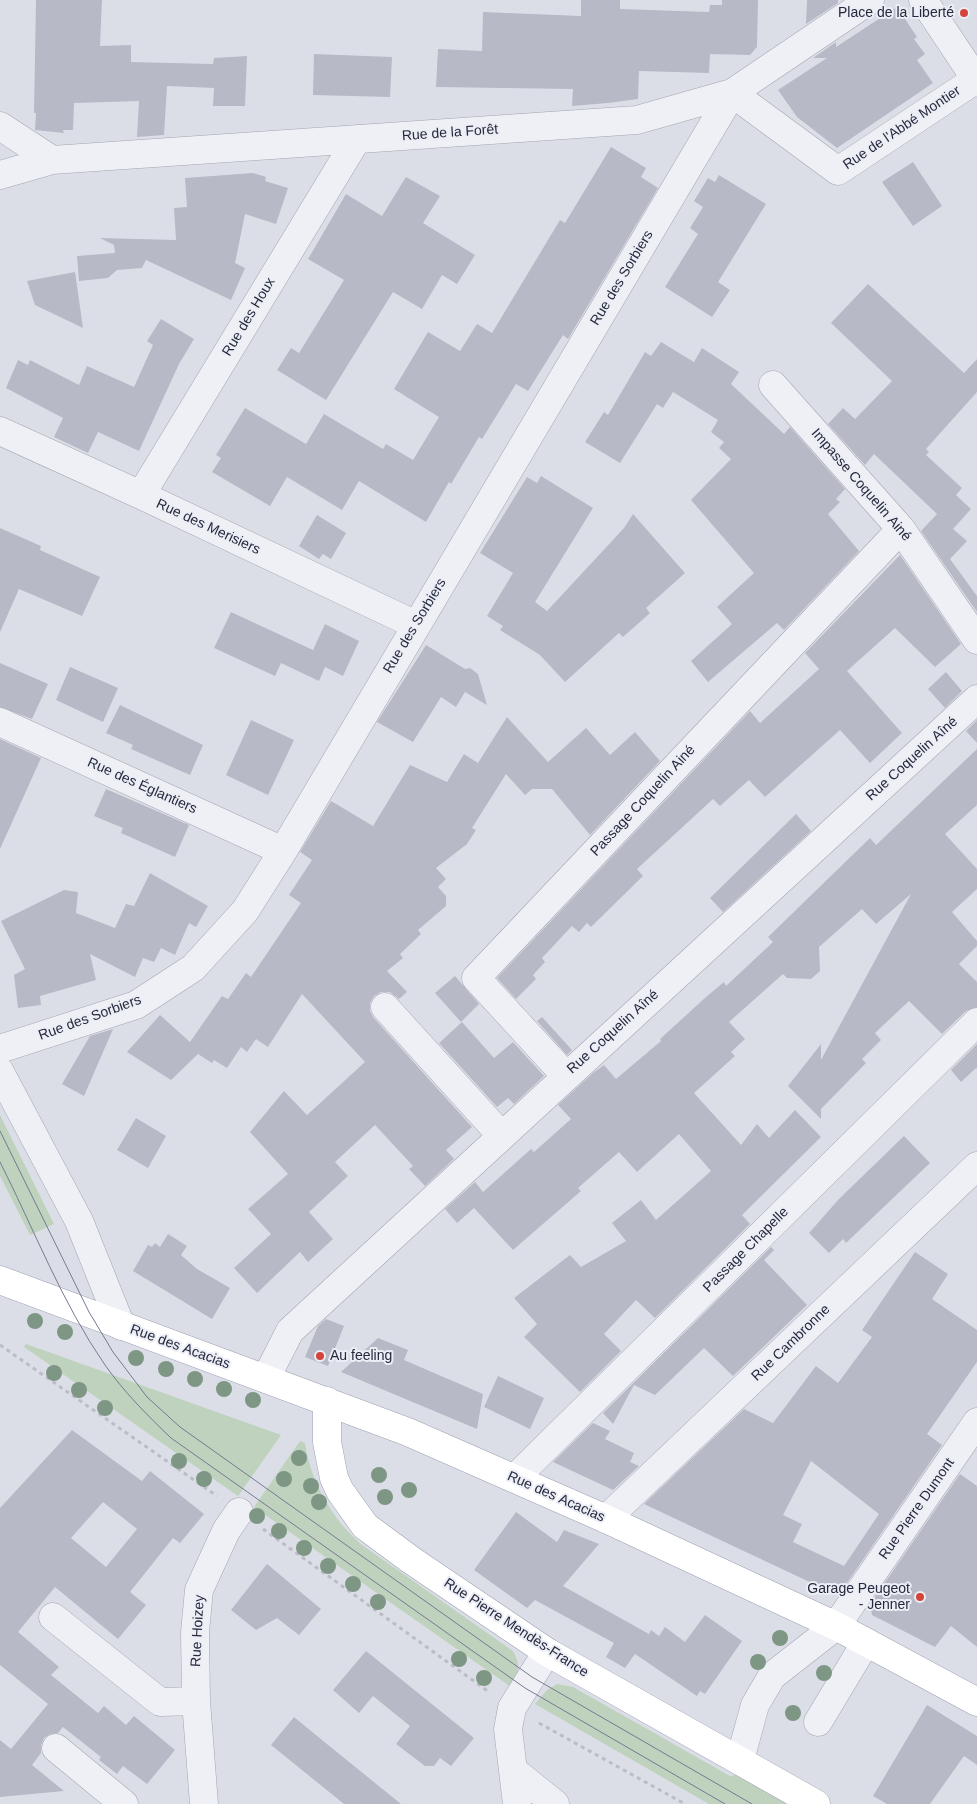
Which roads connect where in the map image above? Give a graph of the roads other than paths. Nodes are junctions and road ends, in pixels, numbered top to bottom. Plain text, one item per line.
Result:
1 (870, 0) edge
2 (923, 0) edge
3 (976, 80) edge
4 (732, 93) junction
5 (0, 126) edge
6 (357, 139) junction
7 (52, 160) junction
8 (0, 175) edge
9 (773, 385) dead end
10 (0, 431) edge
11 (141, 495) junction
12 (900, 529) junction
13 (416, 625) junction
14 (977, 640) edge
15 (977, 699) edge
16 (0, 722) edge
17 (283, 851) junction
18 (385, 1007) dead end
19 (977, 1022) edge
20 (0, 1050) edge
21 (0, 1072) edge
22 (566, 1076) junction
23 (501, 1135) junction
24 (977, 1166) edge
25 (0, 1280) edge
26 (121, 1326) junction
27 (266, 1378) junction
28 (327, 1401) junction
29 (977, 1422) edge
30 (515, 1478) junction
31 (239, 1512) road end
32 (606, 1519) junction
33 (53, 1616) dead end
34 (836, 1626) junction
35 (866, 1642) junction
36 (547, 1652) junction
37 (196, 1701) junction
38 (977, 1702) edge
39 (818, 1722) dead end
40 (56, 1748) dead end
41 (740, 1760) junction
42 (514, 1771) junction
43 (124, 1804) edge
44 (204, 1804) edge
45 (517, 1804) edge
46 (555, 1804) edge
47 (816, 1804) edge

1 - 4 street, Rue de la Forêt
2 - 3 street
3 - 4 street, Rue de l'Abbé Montier
4 - 6 street, Rue de la Forêt
4 - 13 street, Rue des Sorbiers
5 - 7 street
6 - 7 street, Rue de la Forêt
6 - 11 street, Rue des Houx
7 - 8 street, Rue de la Forêt
9 - 12 street, Impasse Coquelin Ainé
10 - 11 street, Rue des Merisiers
11 - 13 street, Rue des Merisiers
12 - 14 street, Impasse Coquelin Ainé
12 - 22 street, Passage Coquelin Ainé
13 - 17 street, Rue des Sorbiers
15 - 22 street, Rue Coquelin Aîné
16 - 17 street, Rue des Églantiers
17 - 20 street, Rue des Sorbiers
18 - 23 street
19 - 30 street, Passage Chapelle
21 - 26 street
22 - 23 street, Rue Coquelin Aîné
23 - 27 street, Rue Coquelin Aîné
24 - 32 street, Rue Cambronne
25 - 26 main road
26 - 27 main road, Rue des Acacias
27 - 28 main road, Rue des Acacias
28 - 30 main road, Rue des Acacias
28 - 36 main road, Rue Pierre Mendès-France
29 - 34 street, Rue Pierre Dumont
30 - 32 main road, Rue des Acacias
31 - 37 street, Rue Hoizey
32 - 34 main road, Rue des Acacias
33 - 37 street
34 - 35 main road, Rue des Acacias
34 - 41 street, Rue Pierre Dumont
35 - 38 main road, Rue des Acacias
35 - 39 street
36 - 41 main road, Rue Pierre Mendès-France
36 - 42 street
37 - 44 street, Rue Hoizey
40 - 43 street
41 - 47 main road, Rue Pierre Mendès-France
42 - 45 street
42 - 46 street

